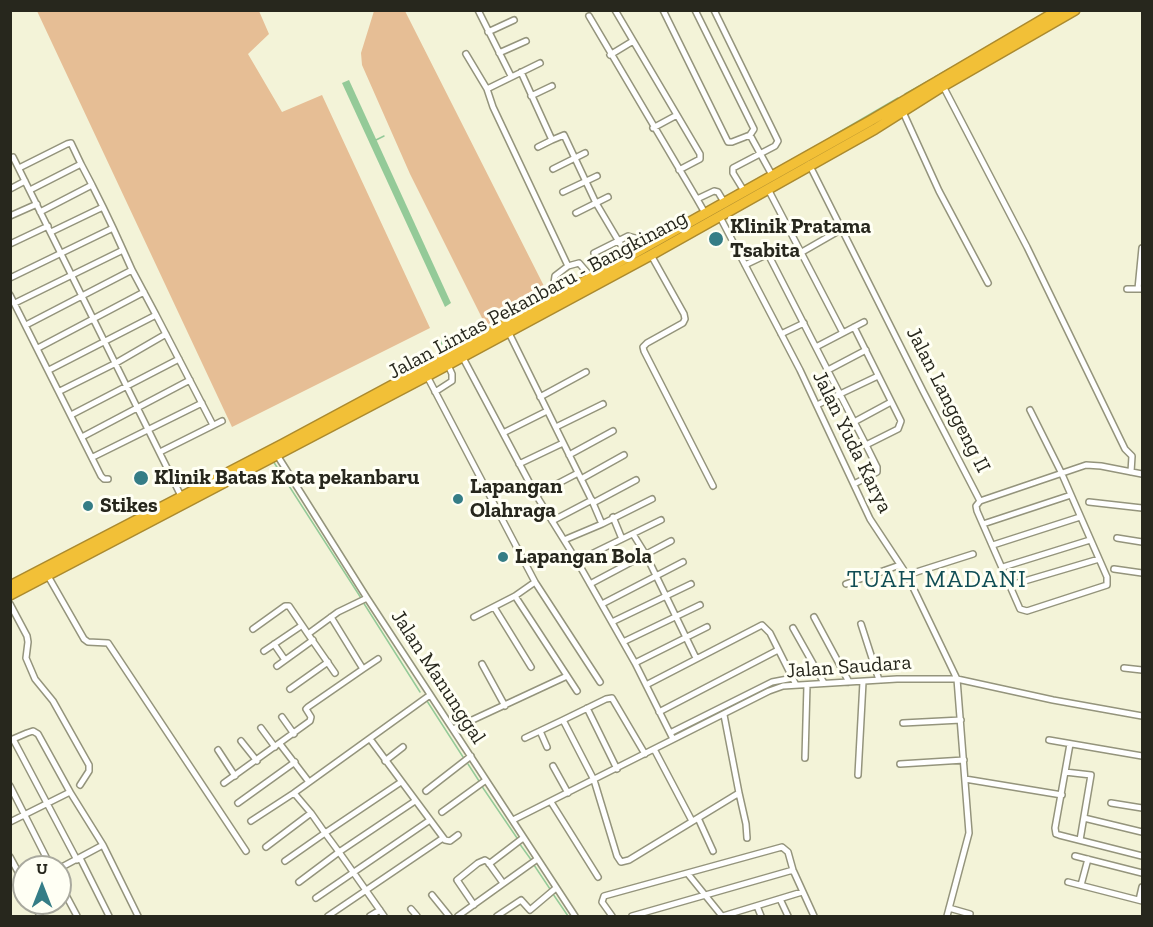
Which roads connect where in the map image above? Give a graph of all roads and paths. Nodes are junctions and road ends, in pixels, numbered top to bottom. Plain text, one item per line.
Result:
1 (478, 10) edge
2 (615, 10) edge
3 (663, 10) edge
4 (695, 10) edge
5 (714, 10) edge
6 (1059, 10) edge
7 (1075, 10) edge
8 (589, 16) dead end
9 (514, 20) dead end
10 (488, 32) junction
11 (526, 41) dead end
12 (633, 41) junction
13 (499, 53) junction
14 (466, 54) dead end
15 (610, 55) junction
16 (540, 63) dead end
17 (521, 72) junction
18 (511, 76) junction
19 (552, 86) dead end
20 (944, 87) junction
21 (487, 89) junction
22 (531, 96) junction
23 (903, 112) junction
24 (677, 115) junction
25 (873, 125) junction
26 (653, 128) junction
27 (572, 131) dead end
28 (564, 135) junction
29 (750, 135) junction
30 (552, 140) junction
31 (538, 147) dead end
32 (585, 153) dead end
33 (760, 154) junction
34 (11, 156) edge
35 (575, 158) junction
36 (81, 164) junction
37 (810, 164) junction
38 (19, 168) junction
39 (553, 169) dead end
40 (679, 170) junction
41 (772, 175) junction
42 (597, 176) dead end
43 (26, 181) junction
44 (585, 182) junction
45 (93, 185) junction
46 (10, 189) edge
47 (768, 189) junction
48 (30, 190) junction
49 (744, 191) junction
50 (563, 192) dead end
51 (608, 197) dead end
52 (697, 199) junction
53 (724, 202) junction
54 (596, 203) junction
55 (37, 204) junction
56 (103, 207) junction
57 (40, 212) junction
58 (576, 213) dead end
59 (705, 213) junction
60 (10, 216) edge
61 (720, 217) junction
62 (48, 226) junction
63 (113, 228) junction
64 (842, 229) junction
65 (51, 232) junction
66 (617, 241) junction
67 (10, 244) edge
68 (1142, 248) edge
69 (642, 249) junction
70 (123, 250) junction
71 (802, 252) junction
72 (61, 253) junction
73 (594, 253) dead end
74 (651, 255) junction
75 (627, 257) junction
76 (745, 265) junction
77 (568, 266) junction
78 (132, 270) junction
79 (72, 275) junction
80 (10, 278) edge
81 (592, 278) junction
82 (988, 283) dead end
83 (1127, 289) dead end
84 (1140, 289) edge
85 (144, 292) junction
86 (10, 295) edge
87 (560, 295) junction
88 (82, 296) junction
89 (15, 303) junction
90 (156, 315) junction
91 (93, 318) junction
92 (864, 322) dead end
93 (804, 323) junction
94 (26, 325) junction
95 (854, 327) junction
96 (508, 331) junction
97 (843, 333) junction
98 (166, 334) junction
99 (781, 334) junction
100 (105, 341) junction
101 (816, 347) junction
102 (38, 348) junction
103 (866, 350) junction
104 (462, 356) junction
105 (179, 359) junction
106 (116, 363) junction
107 (448, 364) junction
108 (48, 369) junction
109 (828, 370) junction
110 (586, 372) dead end
111 (427, 376) junction
112 (878, 376) junction
113 (190, 381) junction
114 (127, 386) junction
115 (60, 392) junction
116 (435, 392) junction
117 (840, 394) junction
118 (540, 397) junction
119 (891, 402) junction
120 (202, 403) junction
121 (603, 404) dead end
122 (817, 405) junction
123 (138, 408) junction
124 (1030, 410) dead end
125 (547, 411) junction
126 (351, 412) junction
127 (71, 415) junction
128 (222, 421) dead end
129 (854, 422) junction
130 (213, 425) junction
131 (556, 427) junction
132 (148, 429) junction
133 (613, 431) dead end
134 (503, 433) junction
135 (82, 437) junction
136 (563, 443) junction
137 (866, 445) junction
138 (278, 450) junction
139 (159, 452) junction
140 (569, 455) junction
141 (624, 455) dead end
142 (93, 457) junction
143 (519, 464) junction
144 (1061, 472) junction
145 (1131, 472) junction
146 (1143, 474) edge
147 (579, 476) junction
148 (108, 479) dead end
149 (636, 480) dead end
150 (854, 484) junction
151 (713, 486) dead end
152 (536, 495) junction
153 (1071, 495) junction
154 (181, 496) junction
155 (651, 499) dead end
156 (592, 501) junction
157 (980, 501) junction
158 (1089, 502) dead end
159 (1143, 508) edge
160 (613, 517) junction
161 (1080, 517) junction
162 (661, 520) dead end
163 (552, 521) junction
164 (602, 524) junction
165 (983, 524) junction
166 (633, 534) junction
167 (1117, 538) dead end
168 (622, 539) junction
169 (564, 540) junction
170 (1090, 540) junction
171 (671, 541) dead end
172 (1143, 542) edge
173 (993, 545) junction
174 (973, 554) dead end
175 (646, 555) junction
176 (1099, 559) junction
177 (577, 561) junction
178 (683, 562) dead end
179 (900, 565) junction
180 (1003, 567) junction
181 (1114, 569) dead end
182 (1143, 573) edge
183 (48, 576) junction
184 (656, 576) junction
185 (907, 576) junction
186 (535, 582) junction
187 (590, 584) junction
188 (691, 584) dead end
189 (846, 584) dead end
190 (1011, 585) junction
191 (10, 586) edge
192 (10, 595) edge
193 (514, 596) junction
194 (667, 596) junction
195 (367, 598) junction
196 (10, 604) edge
197 (602, 604) junction
198 (700, 605) dead end
199 (494, 607) junction
200 (330, 617) junction
201 (474, 617) dead end
202 (676, 617) junction
203 (814, 617) dead end
204 (612, 622) junction
205 (861, 624) dead end
206 (302, 626) junction
207 (707, 627) dead end
208 (793, 628) dead end
209 (252, 629) dead end
210 (308, 634) junction
211 (686, 638) junction
212 (313, 640) junction
213 (623, 642) junction
214 (273, 644) junction
215 (778, 650) junction
216 (264, 651) dead end
217 (696, 658) junction
218 (378, 659) dead end
219 (285, 660) junction
220 (328, 662) junction
221 (635, 663) junction
222 (482, 664) dead end
223 (277, 666) dead end
224 (531, 667) dead end
225 (1124, 668) dead end
226 (363, 669) junction
227 (1143, 670) edge
228 (335, 673) dead end
229 (567, 676) junction
230 (793, 678) junction
231 (957, 679) junction
232 (879, 680) junction
233 (600, 682) dead end
234 (849, 682) junction
235 (863, 682) junction
236 (646, 684) junction
237 (824, 684) junction
238 (796, 685) junction
239 (807, 685) junction
240 (290, 689) dead end
241 (577, 691) dead end
242 (430, 695) junction
243 (740, 698) junction
244 (743, 705) junction
245 (505, 706) junction
246 (587, 708) junction
247 (659, 712) junction
248 (724, 715) junction
249 (1143, 716) edge
250 (282, 717) dead end
251 (563, 720) junction
252 (961, 720) junction
253 (903, 723) dead end
254 (261, 728) dead end
255 (453, 729) junction
256 (540, 731) junction
257 (294, 734) junction
258 (672, 736) junction
259 (525, 738) dead end
260 (370, 739) junction
261 (12, 740) edge
262 (1049, 740) dead end
263 (241, 741) dead end
264 (1070, 744) junction
265 (278, 746) junction
266 (403, 747) dead end
267 (547, 747) dead end
268 (654, 749) junction
269 (218, 750) dead end
270 (645, 754) junction
271 (471, 756) junction
272 (1143, 756) edge
273 (805, 758) dead end
274 (964, 760) junction
275 (257, 761) junction
276 (385, 761) junction
277 (295, 762) junction
278 (900, 764) dead end
279 (553, 766) dead end
280 (617, 768) junction
281 (1065, 772) junction
282 (858, 775) dead end
283 (235, 776) junction
284 (486, 780) junction
285 (594, 780) junction
286 (965, 780) junction
287 (309, 782) junction
288 (401, 782) junction
289 (224, 783) dead end
290 (80, 785) dead end
291 (10, 786) edge
292 (426, 791) dead end
293 (70, 792) junction
294 (294, 793) junction
295 (568, 793) junction
296 (740, 793) junction
297 (1062, 795) junction
298 (415, 801) junction
299 (551, 802) junction
300 (47, 803) junction
301 (238, 803) dead end
302 (1111, 803) dead end
303 (1143, 808) edge
304 (442, 812) dead end
305 (311, 813) junction
306 (26, 815) junction
307 (1084, 818) junction
308 (430, 820) junction
309 (513, 820) junction
310 (695, 820) junction
311 (251, 821) dead end
312 (10, 822) edge
313 (1143, 832) edge
314 (325, 833) junction
315 (458, 835) dead end
316 (443, 838) junction
317 (524, 838) junction
318 (747, 838) dead end
319 (1080, 840) junction
320 (103, 845) junction
321 (266, 847) dead end
322 (246, 850) dead end
323 (713, 851) dead end
324 (339, 852) junction
325 (45, 855) edge
326 (1075, 856) dead end
327 (1143, 856) edge
328 (79, 859) junction
329 (1088, 859) junction
330 (536, 860) junction
331 (285, 861) dead end
332 (72, 862) edge
333 (489, 864) junction
334 (793, 870) junction
335 (354, 872) junction
336 (1143, 873) edge
337 (688, 874) junction
338 (598, 878) dead end
339 (299, 882) dead end
340 (1068, 882) dead end
341 (503, 883) junction
342 (1081, 885) junction
343 (1143, 887) edge
344 (556, 888) junction
345 (366, 891) junction
346 (802, 892) junction
347 (432, 895) dead end
348 (705, 895) junction
349 (316, 898) dead end
350 (780, 899) junction
351 (1141, 900) edge
352 (474, 905) junction
353 (757, 906) junction
354 (949, 908) junction
355 (411, 909) dead end
356 (380, 910) junction
357 (530, 910) junction
358 (502, 915) edge
359 (534, 915) edge
360 (109, 916) edge
361 (138, 916) edge
362 (328, 916) edge
363 (370, 916) edge
364 (384, 916) edge
365 (417, 916) edge
366 (449, 916) edge
367 (458, 916) edge
368 (575, 916) edge
369 (612, 916) edge
370 (632, 916) edge
371 (723, 916) edge
372 (761, 916) edge
373 (788, 916) edge
374 (814, 916) edge
375 (947, 916) edge
376 (969, 916) edge

1 - 10 street
2 - 12 street
3 - 29 street
4 - 29 street
5 - 33 street
6 - 25 highway, Jalan Lintas Pekanbaru - Bangkinang
7 - 20 highway, Jalan Lintas Pekanbaru - Bangkinang
8 - 15 street
9 - 10 street
10 - 13 street
11 - 13 street
12 - 15 street
12 - 24 street
13 - 18 street
14 - 21 street
15 - 26 street
16 - 17 street
17 - 18 street
17 - 22 street
18 - 21 street
19 - 22 street
20 - 23 highway, Jalan Lintas Pekanbaru - Bangkinang
20 - 145 street
21 - 77 street
22 - 30 street
23 - 25 highway, Jalan Lintas Pekanbaru - Bangkinang
23 - 82 street
24 - 26 street
24 - 40 street
25 - 37 highway, Jalan Lintas Pekanbaru - Bangkinang
25 - 41 highway, Jalan Lintas Pekanbaru - Bangkinang
26 - 40 street
27 - 28 street
28 - 30 street
28 - 35 street
29 - 33 street
30 - 31 street
32 - 35 street
33 - 41 street
33 - 49 street
34 - 38 street
35 - 39 street
35 - 44 street
36 - 38 street
36 - 45 street
36 - 48 street
37 - 47 highway, Jalan Lintas Pekanbaru - Bangkinang
37 - 64 street, Jalan Langgeng II
38 - 43 street
40 - 52 street
41 - 49 highway, Jalan Lintas Pekanbaru - Bangkinang
42 - 44 street
43 - 46 street
43 - 48 street
44 - 50 street
44 - 54 street
45 - 56 street
45 - 57 street
47 - 61 highway, Jalan Lintas Pekanbaru - Bangkinang
47 - 71 street
48 - 55 street
49 - 53 highway, Jalan Lintas Pekanbaru - Bangkinang
51 - 54 street
52 - 53 street
52 - 59 street
53 - 59 highway, Jalan Lintas Pekanbaru - Bangkinang
54 - 58 street
54 - 66 street
55 - 57 street
55 - 60 street
56 - 63 street
56 - 65 street
57 - 62 street
59 - 69 highway, Jalan Lintas Pekanbaru - Bangkinang
61 - 74 highway, Jalan Lintas Pekanbaru - Bangkinang
61 - 76 street, Jalan Yuda Karya
62 - 65 street
62 - 67 street
63 - 70 street
63 - 72 street
64 - 71 street
64 - 157 street, Jalan Langgeng II
65 - 72 street
66 - 69 street
66 - 73 street
66 - 75 street
68 - 84 street
69 - 75 highway, Jalan Lintas Pekanbaru - Bangkinang
70 - 78 street
70 - 79 street
71 - 97 street
72 - 79 street
72 - 80 street
74 - 96 highway, Jalan Lintas Pekanbaru - Bangkinang
74 - 151 street
75 - 81 highway, Jalan Lintas Pekanbaru - Bangkinang
76 - 93 street
76 - 99 street, Jalan Yuda Karya
77 - 81 street
77 - 87 street
78 - 85 street
78 - 88 street
79 - 88 street
79 - 89 street
81 - 87 highway, Jalan Lintas Pekanbaru - Bangkinang
83 - 84 street
85 - 90 street
85 - 91 street
86 - 89 street
87 - 126 highway, Jalan Lintas Pekanbaru - Bangkinang
88 - 91 street
88 - 94 street
89 - 94 street
90 - 98 street
90 - 100 street
91 - 100 street
91 - 102 street
92 - 95 street
93 - 99 street
93 - 101 street
94 - 102 street
95 - 97 street
95 - 103 street
96 - 104 highway, Jalan Lintas Pekanbaru - Bangkinang
96 - 118 street
97 - 101 street
98 - 105 street
98 - 106 street
99 - 122 street, Jalan Yuda Karya
100 - 106 street
100 - 108 street
101 - 109 street
102 - 108 street
103 - 109 street
103 - 112 street
104 - 107 highway, Jalan Lintas Pekanbaru - Bangkinang
104 - 134 street
105 - 113 street
105 - 114 street
106 - 114 street
106 - 115 street
107 - 111 highway, Jalan Lintas Pekanbaru - Bangkinang
107 - 116 street
108 - 115 street
109 - 117 street
110 - 118 street
111 - 116 street
111 - 126 highway, Jalan Lintas Pekanbaru - Bangkinang
112 - 117 street
112 - 119 street
113 - 120 street
113 - 123 street
114 - 123 street
114 - 127 street
115 - 127 street
116 - 186 street
117 - 122 street
117 - 129 street
118 - 125 street
119 - 129 street
119 - 137 street
120 - 130 street
120 - 132 street
121 - 131 street
122 - 150 street, Jalan Yuda Karya
123 - 132 street
123 - 135 street
124 - 144 street
125 - 131 street
125 - 134 street
126 - 138 highway, Jalan Lintas Pekanbaru - Bangkinang
127 - 135 street
128 - 130 street
129 - 137 street
130 - 139 street
131 - 136 street
132 - 139 street
132 - 142 street
133 - 140 street
134 - 143 street
135 - 142 street
136 - 140 street
136 - 143 street
137 - 150 street
138 - 154 highway, Jalan Lintas Pekanbaru - Bangkinang
138 - 183 highway, Jalan Lintas Pekanbaru - Bangkinang
138 - 195 street, Jalan Manunggal
139 - 154 street
140 - 147 street
141 - 147 street
142 - 148 street
143 - 152 street
144 - 145 street, Jalan Langgeng II
144 - 153 street
144 - 157 street, Jalan Langgeng II
145 - 146 street, Jalan Langgeng II
147 - 152 street
147 - 156 street
149 - 156 street
150 - 179 street, Jalan Yuda Karya
152 - 163 street
153 - 161 street
153 - 165 street
154 - 191 highway, Jalan Lintas Pekanbaru - Bangkinang
155 - 160 street
156 - 163 street
156 - 164 street
157 - 165 street
158 - 159 street
160 - 164 street
160 - 168 street
161 - 170 street
161 - 173 street
162 - 166 street
163 - 169 street
164 - 169 street
165 - 173 street
166 - 168 street
166 - 175 street
167 - 172 street
168 - 177 street
169 - 177 street
170 - 176 street
170 - 180 street
171 - 175 street
173 - 180 street
174 - 185 street
175 - 184 street
175 - 187 street
176 - 190 street
176 - 190 street
177 - 187 street
178 - 184 street
179 - 185 street, Jalan Yuda Karya
179 - 189 street
180 - 190 street
181 - 182 street
183 - 192 highway, Jalan Lintas Pekanbaru - Bangkinang
183 - 322 street
184 - 194 street
184 - 197 street
185 - 231 street, Jalan Yuda Karya
186 - 193 street
186 - 233 street
187 - 197 street
188 - 194 street
193 - 199 street
193 - 229 street
194 - 202 street
194 - 204 street
195 - 200 street
195 - 242 street, Jalan Manunggal
196 - 290 street
197 - 204 street
198 - 202 street
199 - 201 street
199 - 224 street
200 - 210 street
200 - 226 street
202 - 211 street
202 - 213 street
203 - 234 street
204 - 213 street
205 - 232 street
206 - 209 street
206 - 210 street
206 - 214 street
207 - 211 street
208 - 237 street
210 - 212 street
211 - 217 street
211 - 221 street
212 - 219 street
212 - 220 street
213 - 221 street
214 - 216 street
214 - 219 street
215 - 217 street
215 - 230 street
215 - 247 street
217 - 236 street
218 - 226 street
219 - 223 street
220 - 228 street
220 - 240 street
221 - 236 street
222 - 245 street
225 - 227 street
226 - 257 street
229 - 241 street
229 - 245 street
230 - 238 street
230 - 243 street
231 - 232 street, Jalan Saudara
231 - 249 street, Jalan Saudara
231 - 252 street
232 - 235 street, Jalan Saudara
234 - 235 street, Jalan Saudara
234 - 237 street, Jalan Saudara
235 - 282 street
236 - 247 street
237 - 239 street, Jalan Saudara
238 - 239 street, Jalan Saudara
238 - 244 street, Jalan Saudara
239 - 273 street
242 - 255 street, Jalan Manunggal
242 - 260 street
243 - 244 street
243 - 258 street
244 - 248 street, Jalan Saudara
245 - 255 street
246 - 251 street
246 - 270 street
246 - 280 street
247 - 258 street
248 - 258 street, Jalan Saudara
248 - 296 street
250 - 257 street
251 - 256 street
251 - 285 street
252 - 253 street
252 - 274 street
254 - 265 street
255 - 271 street, Jalan Manunggal
256 - 259 street
256 - 267 street
257 - 265 street
258 - 268 street, Jalan Saudara
260 - 276 street
260 - 287 street
261 - 293 street
261 - 300 street
262 - 264 street
263 - 275 street
264 - 272 street
264 - 281 street
265 - 275 street
265 - 277 street
266 - 276 street
268 - 270 street, Jalan Saudara
268 - 310 street
269 - 283 street
270 - 280 street, Jalan Saudara
271 - 284 street, Jalan Manunggal
271 - 292 street
274 - 278 street
274 - 286 street
275 - 283 street
276 - 288 street
277 - 287 street
277 - 301 street
279 - 295 street
280 - 285 street, Jalan Saudara
281 - 297 street
281 - 307 street
283 - 289 street
284 - 304 street
284 - 309 street, Jalan Manunggal
285 - 295 street, Jalan Saudara
285 - 310 street
286 - 297 street
286 - 354 street
287 - 294 street
288 - 298 street
288 - 314 street
291 - 306 street
293 - 300 street
293 - 320 street
294 - 305 street
294 - 311 street
295 - 299 street, Jalan Saudara
296 - 310 street
296 - 318 street
297 - 319 street
298 - 308 street
298 - 324 street
299 - 309 street, Jalan Saudara
299 - 338 street
300 - 306 street
300 - 328 street
302 - 303 street
305 - 314 street
305 - 321 street
306 - 312 street
306 - 325 street
307 - 313 street
307 - 319 street
308 - 316 street
308 - 335 street
309 - 317 street, Jalan Manunggal
310 - 323 street
314 - 324 street
314 - 331 street
315 - 316 street
316 - 345 street
317 - 330 street, Jalan Manunggal
317 - 333 street
319 - 327 street
320 - 328 street
320 - 361 street
324 - 335 street
324 - 339 street
326 - 329 street
328 - 332 street
328 - 360 street
329 - 336 street
329 - 342 street
330 - 341 street
330 - 344 street, Jalan Manunggal
333 - 341 street
333 - 352 street
334 - 337 street
334 - 346 street
334 - 348 street
335 - 345 street
335 - 349 street
337 - 348 street
337 - 369 street
340 - 342 street
341 - 352 street
342 - 351 street
343 - 351 street
344 - 357 street
344 - 368 street, Jalan Manunggal
345 - 356 street
345 - 362 street
346 - 350 street
346 - 374 street
347 - 366 street
348 - 370 street
348 - 371 street
350 - 353 street
350 - 373 street
352 - 367 street
353 - 371 street
353 - 372 street
354 - 375 street
354 - 376 street
355 - 365 street
356 - 363 street
356 - 364 street
357 - 358 street
357 - 359 street

